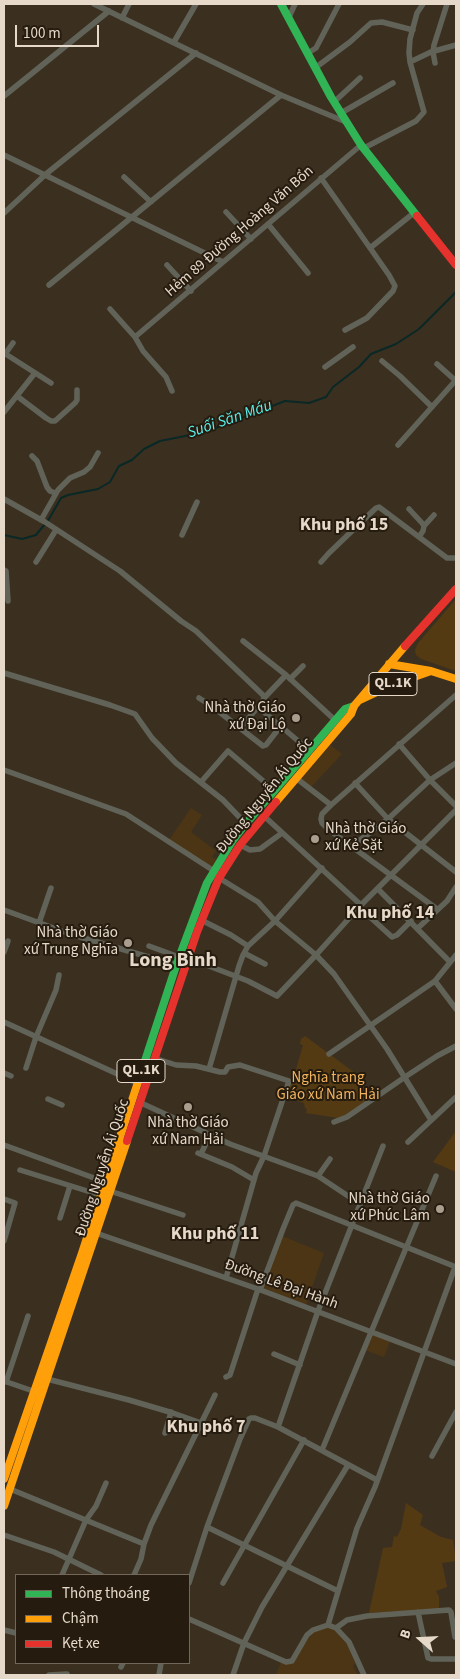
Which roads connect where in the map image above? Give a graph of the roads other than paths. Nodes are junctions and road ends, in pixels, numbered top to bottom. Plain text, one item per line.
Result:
1 (94, 4) edge
2 (129, 4) edge
3 (196, 4) edge
4 (281, 4) edge
5 (295, 4) edge
6 (339, 4) edge
7 (423, 4) edge
8 (447, 4) edge
9 (109, 11) junction
10 (289, 17) junction
11 (122, 18) junction
12 (412, 30) junction
13 (174, 42) junction
14 (456, 46) edge
15 (433, 52) junction
16 (196, 53) junction
17 (308, 53) junction
18 (410, 62) junction
19 (435, 63) dead end
20 (316, 68) junction
21 (360, 78) dead end
22 (394, 83) dead end
23 (281, 95) junction
24 (4, 96) edge
25 (334, 102) junction
26 (341, 113) junction
27 (346, 122) junction
28 (362, 147) junction
29 (4, 155) edge
30 (46, 174) junction
31 (124, 178) dead end
32 (321, 178) junction
33 (151, 202) junction
34 (226, 212) dead end
35 (415, 212) junction
36 (4, 213) edge
37 (132, 218) junction
38 (268, 224) junction
39 (250, 239) junction
40 (370, 248) junction
41 (455, 260) edge
42 (223, 262) junction
43 (167, 265) dead end
44 (308, 273) dead end
45 (50, 285) dead end
46 (191, 291) junction
47 (110, 309) dead end
48 (345, 330) dead end
49 (135, 337) junction
50 (12, 344) dead end
51 (353, 347) dead end
52 (4, 353) edge
53 (382, 361) dead end
54 (437, 364) dead end
55 (325, 367) dead end
56 (35, 373) junction
57 (456, 381) edge
58 (51, 383) dead end
59 (77, 390) dead end
60 (172, 391) dead end
61 (17, 396) junction
62 (432, 407) junction
63 (4, 412) edge
64 (398, 445) dead end
65 (98, 453) dead end
66 (32, 456) dead end
67 (55, 493) junction
68 (4, 499) edge
69 (197, 502) dead end
70 (409, 509) dead end
71 (434, 515) dead end
72 (45, 522) junction
73 (424, 526) junction
74 (56, 530) junction
75 (182, 535) dead end
76 (419, 537) junction
77 (456, 558) edge
78 (36, 562) dead end
79 (321, 562) dead end
80 (4, 570) edge
81 (456, 589) edge
82 (8, 601) dead end
83 (243, 641) dead end
84 (389, 664) junction
85 (304, 666) dead end
86 (431, 671) junction
87 (4, 673) edge
88 (288, 677) junction
89 (456, 679) edge
90 (456, 695) edge
91 (265, 697) junction
92 (199, 698) dead end
93 (356, 704) junction
94 (258, 707) junction
95 (336, 721) junction
96 (280, 727) junction
97 (240, 728) junction
98 (399, 744) junction
99 (310, 750) junction
100 (456, 764) edge
101 (4, 770) edge
102 (296, 778) junction
103 (430, 780) junction
104 (201, 782) junction
105 (355, 783) junction
106 (275, 791) junction
107 (331, 805) junction
108 (456, 808) edge
109 (264, 816) junction
110 (388, 819) junction
111 (246, 824) junction
112 (282, 833) junction
113 (240, 844) junction
114 (352, 846) junction
115 (420, 846) junction
116 (322, 868) junction
117 (214, 871) junction
118 (456, 872) edge
119 (393, 875) junction
120 (219, 878) junction
121 (456, 887) edge
122 (50, 888) dead end
123 (378, 889) junction
124 (360, 906) junction
125 (438, 909) junction
126 (4, 910) edge
127 (201, 920) junction
128 (275, 921) junction
129 (411, 921) junction
130 (38, 924) junction
131 (418, 928) junction
132 (8, 941) dead end
133 (149, 946) dead end
134 (248, 946) junction
135 (4, 952) edge
136 (244, 953) junction
137 (456, 954) edge
138 (316, 955) junction
139 (188, 958) junction
140 (178, 961) junction
141 (450, 962) junction
142 (265, 964) dead end
143 (184, 968) junction
144 (59, 975) dead end
145 (235, 976) junction
146 (436, 981) junction
147 (456, 1009) edge
148 (4, 1022) edge
149 (370, 1026) junction
150 (36, 1037) junction
151 (456, 1046) edge
152 (329, 1054) dead end
153 (154, 1058) junction
154 (26, 1068) dead end
155 (209, 1069) junction
156 (4, 1074) edge
157 (11, 1076) dead end
158 (404, 1077) junction
159 (137, 1083) junction
160 (456, 1097) edge
161 (48, 1099) dead end
162 (139, 1102) junction
163 (62, 1105) dead end
164 (431, 1120) junction
165 (334, 1122) dead end
166 (210, 1135) junction
167 (408, 1142) dead end
168 (4, 1145) edge
169 (383, 1146) dead end
170 (264, 1156) junction
171 (330, 1159) dead end
172 (20, 1170) dead end
173 (318, 1176) junction
174 (436, 1176) dead end
175 (254, 1180) junction
176 (105, 1182) junction
177 (70, 1186) junction
178 (110, 1191) junction
179 (100, 1196) junction
180 (4, 1199) edge
181 (360, 1204) junction
182 (182, 1215) dead end
183 (60, 1218) dead end
184 (351, 1224) junction
185 (96, 1234) junction
186 (4, 1241) edge
187 (406, 1246) junction
188 (455, 1267) edge
189 (226, 1278) junction
190 (259, 1289) junction
191 (318, 1311) junction
192 (28, 1316) dead end
193 (371, 1332) junction
194 (423, 1352) junction
195 (274, 1354) dead end
196 (456, 1364) edge
197 (300, 1365) junction
198 (226, 1377) dead end
199 (47, 1379) junction
200 (5, 1381) edge
201 (33, 1392) junction
202 (42, 1394) junction
203 (214, 1395) dead end
204 (171, 1412) junction
205 (456, 1412) edge
206 (201, 1424) junction
207 (278, 1427) junction
208 (165, 1433) dead end
209 (304, 1440) junction
210 (322, 1450) junction
211 (432, 1456) dead end
212 (348, 1465) junction
213 (4, 1479) edge
214 (377, 1480) junction
215 (106, 1484) dead end
216 (10, 1488) junction
217 (4, 1506) edge
218 (86, 1520) junction
219 (206, 1527) junction
220 (4, 1535) edge
221 (144, 1544) junction
222 (245, 1544) junction
223 (68, 1558) junction
224 (287, 1567) junction
225 (62, 1574) edge
226 (99, 1574) edge
227 (134, 1574) edge
228 (190, 1580) edge
229 (223, 1583) dead end
230 (338, 1591) junction
231 (418, 1612) junction
232 (190, 1619) edge
233 (328, 1625) junction
234 (336, 1628) junction
235 (455, 1637) dead end
236 (244, 1643) junction
237 (456, 1659) edge
238 (67, 1674) dead end
239 (50, 1675) edge
240 (234, 1675) edge
241 (364, 1675) edge

1 - 9 street
2 - 11 street
3 - 13 street
4 - 10 main road
5 - 10 street
6 - 17 street
7 - 12 street
8 - 15 street
9 - 11 street
9 - 24 street
10 - 17 main road
11 - 13 street
12 - 18 street
12 - 20 street
13 - 16 street
14 - 15 street
15 - 18 street
15 - 19 street
16 - 23 street
16 - 30 street
17 - 20 main road
18 - 28 street, Hẻm 89 Đường Hoàng Văn Bổn
20 - 25 main road
21 - 25 street
22 - 26 street
23 - 27 street
23 - 33 street
25 - 26 main road
26 - 27 main road
27 - 28 main road
28 - 32 street, Hẻm 89 Đường Hoàng Văn Bổn
28 - 35 main road
29 - 30 street
30 - 36 street
30 - 37 street
31 - 33 street
32 - 38 street, Hẻm 89 Đường Hoàng Văn Bổn
32 - 40 street
33 - 37 street
34 - 39 street
35 - 40 street
35 - 41 main road
37 - 42 street
37 - 45 street
38 - 39 street, Hẻm 89 Đường Hoàng Văn Bổn
38 - 44 street
39 - 42 street, Hẻm 89 Đường Hoàng Văn Bổn
40 - 48 street
42 - 46 street, Hẻm 89 Đường Hoàng Văn Bổn
43 - 46 street
46 - 49 street, Hẻm 89 Đường Hoàng Văn Bổn
47 - 49 street
49 - 60 street
50 - 52 street
51 - 55 street
52 - 56 street
53 - 62 street
54 - 57 street
56 - 58 street
56 - 61 street
57 - 62 street
59 - 61 street
61 - 63 street
62 - 64 street
65 - 67 street
66 - 67 street
67 - 72 street
68 - 72 street
69 - 75 street
70 - 73 street
71 - 73 street
72 - 74 street
73 - 76 street
74 - 78 street
74 - 91 street
76 - 77 street
76 - 79 street
80 - 82 street
81 - 84 main road, Đường Nguyễn Ái Quốc / QL.1K
83 - 88 street
84 - 86 main road, QL.1K
84 - 93 main road, Đường Nguyễn Ái Quốc / QL.1K
85 - 88 street
86 - 89 main road, QL.1K
86 - 93 main road, QL.1K
87 - 104 street
88 - 91 street
88 - 95 street
90 - 98 street
91 - 94 street
92 - 97 street
93 - 95 main road, Đường Nguyễn Ái Quốc / QL.1K
93 - 102 main road, Đường Nguyễn Ái Quốc / QL.1K
94 - 96 street
94 - 97 street
95 - 99 main road, Đường Nguyễn Ái Quốc / QL.1K
96 - 97 street
96 - 99 street
98 - 103 street
98 - 105 street
99 - 106 main road, Đường Nguyễn Ái Quốc / QL.1K
100 - 103 street
101 - 117 street
102 - 107 street
102 - 109 main road, Đường Nguyễn Ái Quốc / QL.1K
103 - 108 street
103 - 110 street
104 - 106 street
104 - 111 street
105 - 107 street
105 - 110 street
106 - 111 main road, Đường Nguyễn Ái Quốc / QL.1K
107 - 114 street
108 - 115 street
109 - 112 street
109 - 113 main road, Đường Nguyễn Ái Quốc / QL.1K
110 - 114 street
110 - 115 street
111 - 117 main road, Đường Nguyễn Ái Quốc / QL.1K
112 - 113 street
112 - 116 street
113 - 120 main road, Đường Nguyễn Ái Quốc / QL.1K
114 - 119 street
115 - 118 street
115 - 119 street
116 - 124 street
116 - 128 street
117 - 140 main road, Đường Nguyễn Ái Quốc / QL.1K
119 - 123 street
119 - 125 street
120 - 127 main road, Đường Nguyễn Ái Quốc / QL.1K
120 - 128 street
121 - 125 street
122 - 130 street
123 - 124 street
123 - 129 street
124 - 129 street
124 - 138 street
125 - 131 street
126 - 130 street
127 - 134 street
127 - 139 main road, Đường Nguyễn Ái Quốc / QL.1K
128 - 134 street
128 - 138 street
129 - 131 street
130 - 140 street
131 - 141 street
132 - 135 street
133 - 140 street
134 - 136 street
136 - 142 street
136 - 145 street
137 - 141 street
138 - 145 street
138 - 149 street
139 - 143 main road, Đường Nguyễn Ái Quốc / QL.1K
139 - 145 street
140 - 143 main road
140 - 159 main road, Đường Nguyễn Ái Quốc / QL.1K
141 - 146 street
143 - 153 main road, Đường Nguyễn Ái Quốc / QL.1K
144 - 150 street
145 - 155 street
146 - 147 street
146 - 149 street
148 - 150 street
149 - 152 street
149 - 158 street
150 - 154 street
150 - 159 street
151 - 158 street
153 - 155 street
153 - 162 main road, Đường Nguyễn Ái Quốc / QL.1K
155 - 170 street
156 - 157 street
158 - 164 street
158 - 165 street
159 - 176 main road, Đường Nguyễn Ái Quốc / QL.1K
160 - 164 street
161 - 163 street
162 - 166 street
162 - 178 main road, Đường Nguyễn Ái Quốc / QL.1K
164 - 167 street
166 - 170 street
166 - 175 street
168 - 176 street
169 - 181 street
170 - 173 street
170 - 175 street
171 - 173 street
172 - 177 street
173 - 181 street
174 - 187 street
175 - 189 street
176 - 179 main road, Đường Nguyễn Ái Quốc / QL.1K
177 - 179 street
177 - 183 street
178 - 182 street
178 - 185 main road, Đường Nguyễn Ái Quốc / QL.1K
179 - 201 main road, Đường Nguyễn Ái Quốc / QL.1K
180 - 186 street
181 - 184 street
184 - 187 street
184 - 190 street
184 - 191 street
185 - 189 street, Đường Lê Đại Hành
185 - 199 main road, Đường Nguyễn Ái Quốc / QL.1K
187 - 188 street
187 - 193 street
188 - 194 street
189 - 190 street, Đường Lê Đại Hành
190 - 191 street, Đường Lê Đại Hành
190 - 198 street
191 - 193 street, Đường Lê Đại Hành
191 - 197 street
192 - 200 street
193 - 194 street, Đường Lê Đại Hành
193 - 210 street
194 - 196 street, Đường Lê Đại Hành
194 - 214 street
195 - 197 street
197 - 207 street
199 - 202 main road, Đường Nguyễn Ái Quốc / QL.1K
199 - 204 street
200 - 201 street
201 - 202 main road
201 - 213 main road, Đường Nguyễn Ái Quốc / QL.1K
202 - 216 main road, Đường Nguyễn Ái Quốc / QL.1K
203 - 206 street
204 - 206 street
204 - 208 street
205 - 211 street
206 - 221 street
207 - 209 street
207 - 219 street
209 - 210 street
209 - 222 street
210 - 212 street
212 - 214 street
212 - 224 street
214 - 230 street
215 - 218 street
216 - 217 main road, Đường Nguyễn Ái Quốc / QL.1K
216 - 218 street
218 - 221 street
218 - 223 street
219 - 222 street
219 - 228 street
220 - 223 street
221 - 227 street
222 - 224 street
222 - 229 street
223 - 225 street
223 - 226 street
224 - 230 street
224 - 236 street
230 - 233 street
231 - 234 street
231 - 235 street
231 - 237 street
232 - 236 street
233 - 234 street
233 - 236 street
234 - 241 street
236 - 240 street
238 - 239 street

